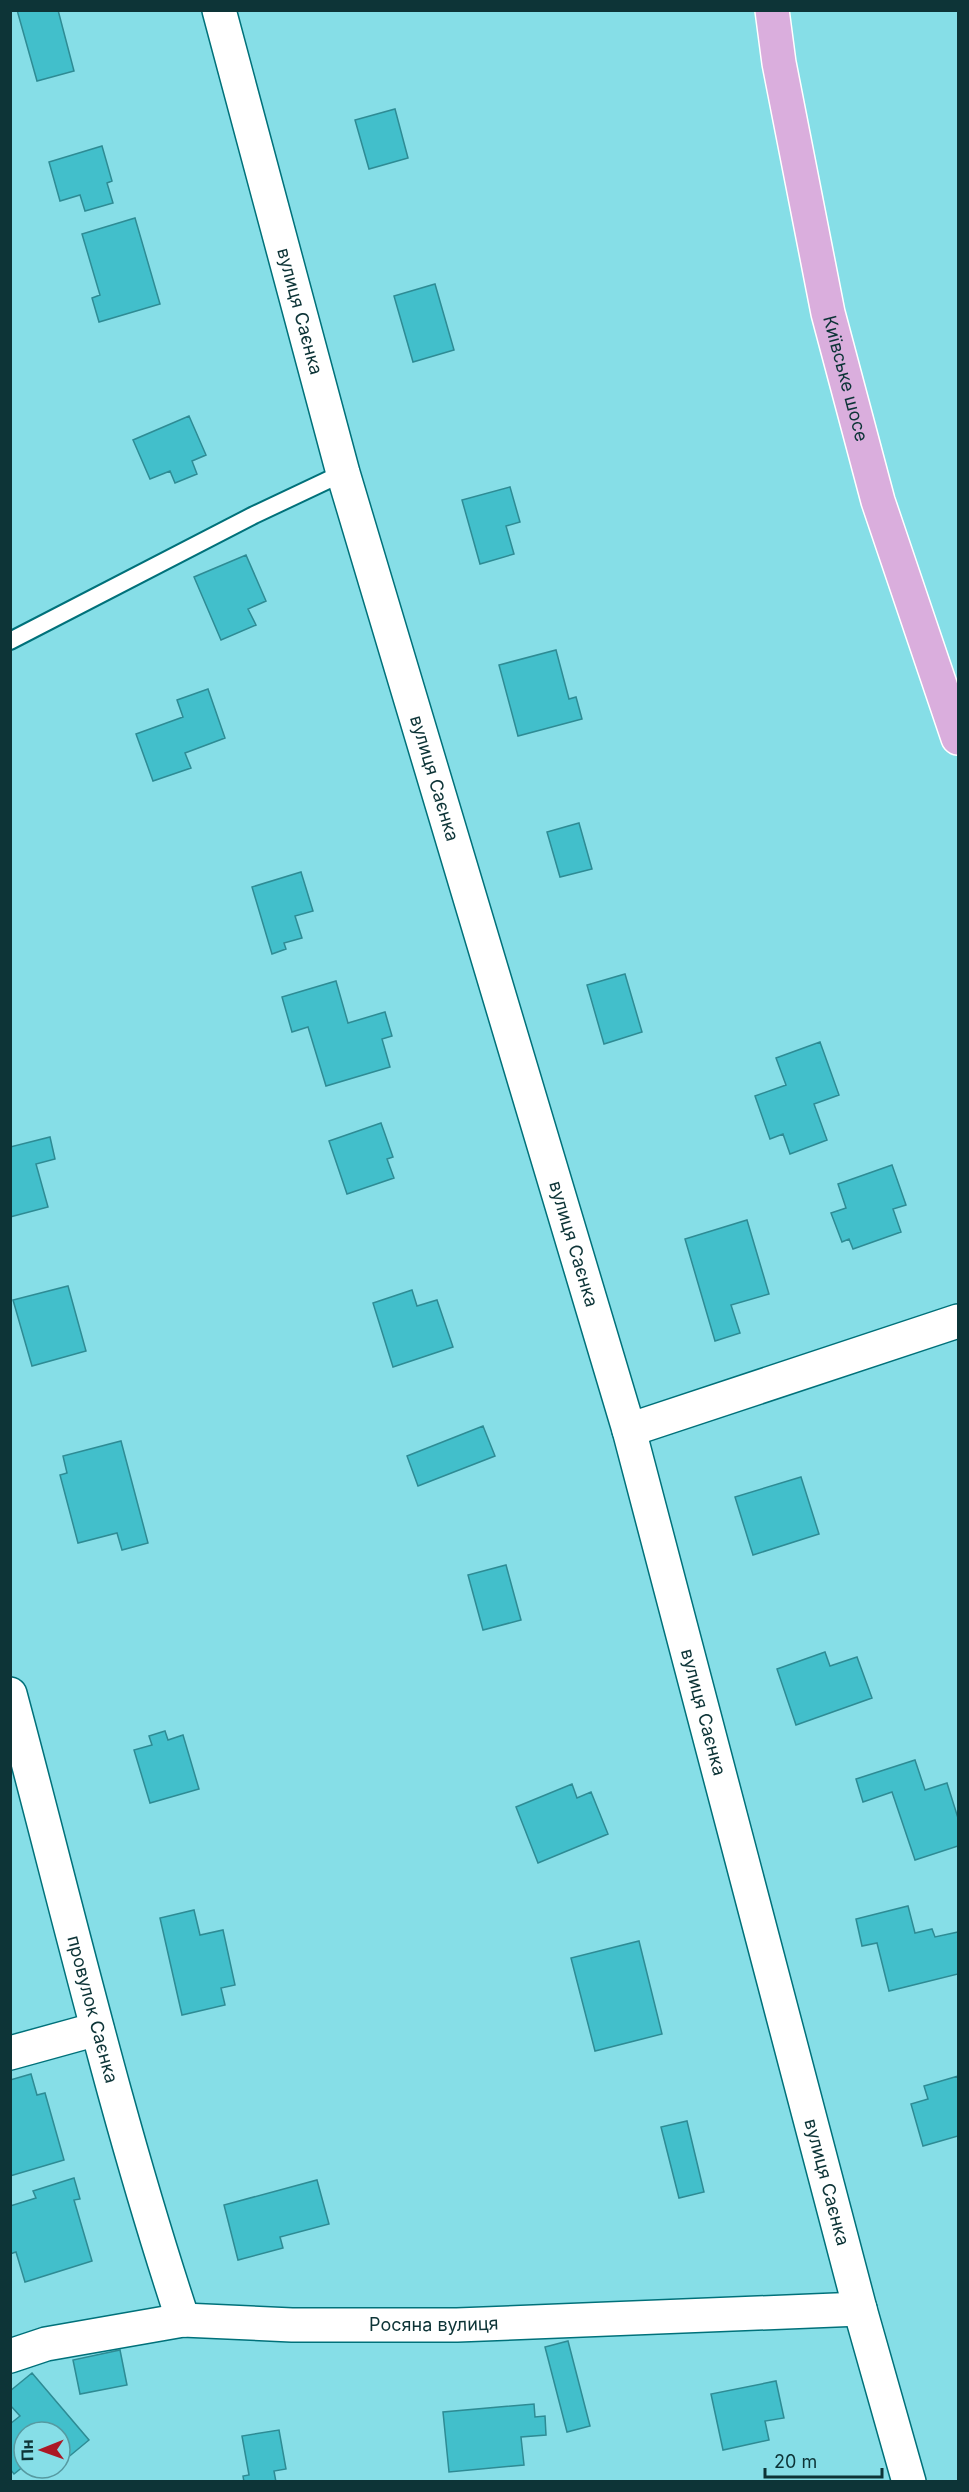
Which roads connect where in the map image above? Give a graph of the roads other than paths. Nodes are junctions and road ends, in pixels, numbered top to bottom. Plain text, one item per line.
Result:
1 (219, 10) edge
2 (772, 10) edge
3 (343, 473) junction
4 (10, 640) edge
5 (958, 738) edge
6 (958, 1321) edge
7 (629, 1430) junction
8 (10, 1694) edge
9 (97, 2029) junction
10 (10, 2053) edge
11 (860, 2309) junction
12 (183, 2320) junction
13 (10, 2356) edge
14 (909, 2481) edge

1 - 3 street, вулиця Саєнка
2 - 5 main road, Київське шосе
3 - 4 lane
3 - 7 street, вулиця Саєнка
6 - 7 street
7 - 11 street, вулиця Саєнка
8 - 9 street, провулок Саєнка
9 - 10 street
9 - 12 street, провулок Саєнка
11 - 12 street, Росяна вулиця
11 - 14 street, вулиця Саєнка
12 - 13 street, Росяна вулиця

